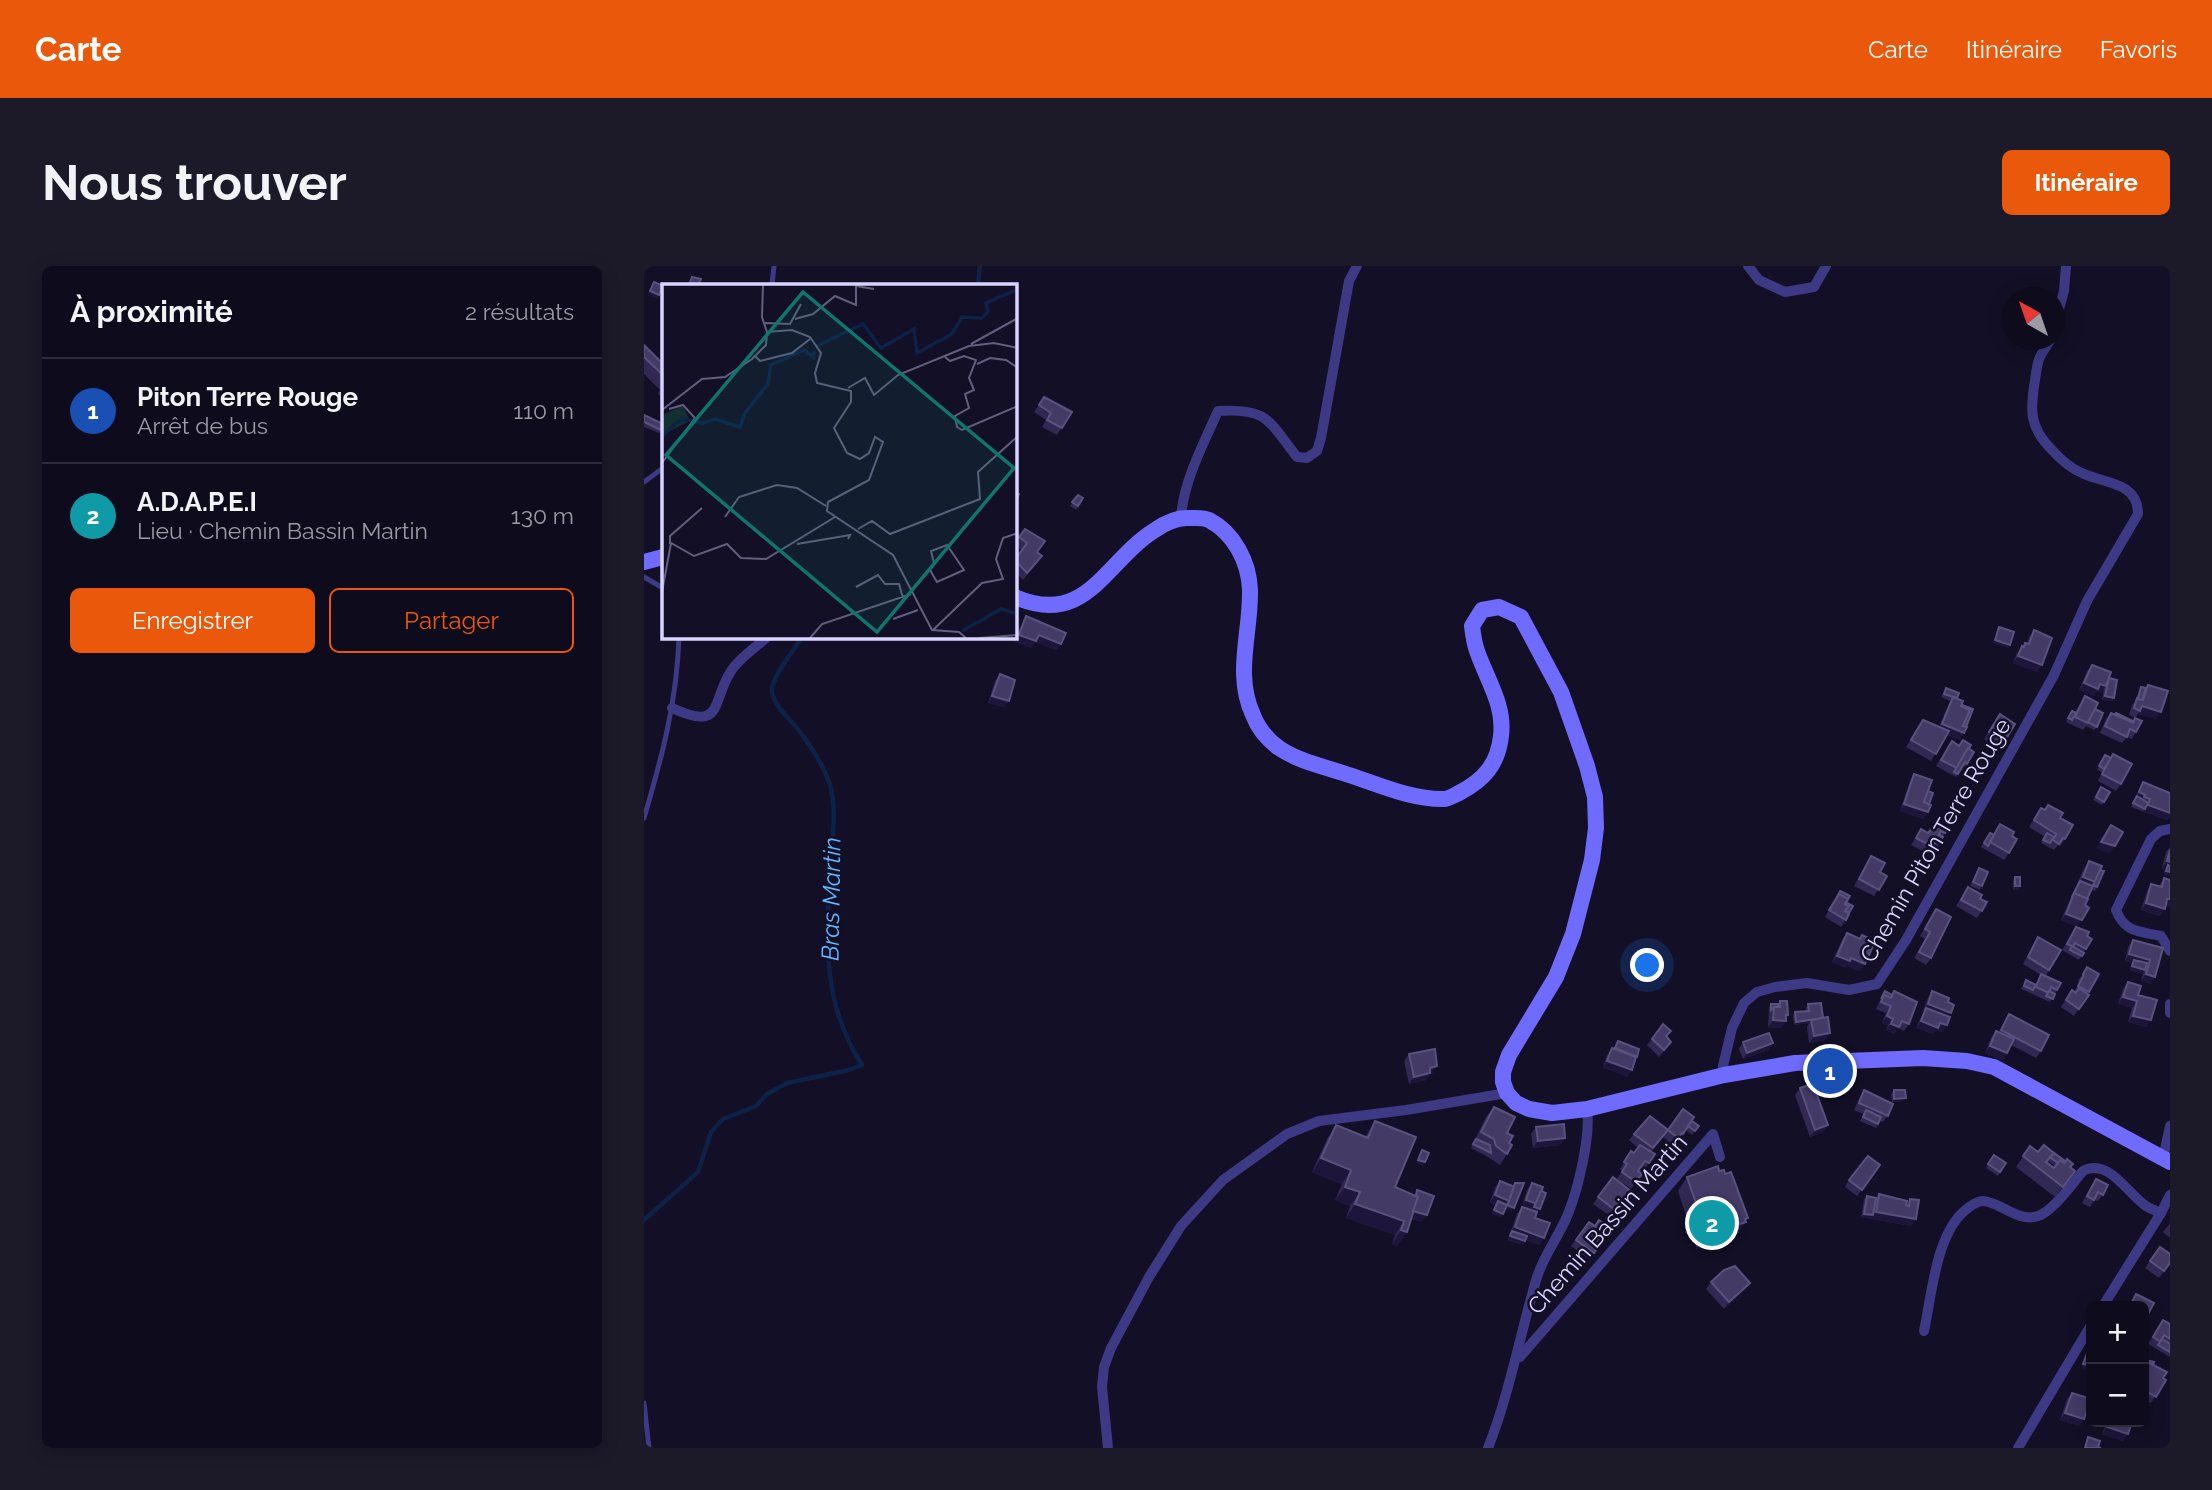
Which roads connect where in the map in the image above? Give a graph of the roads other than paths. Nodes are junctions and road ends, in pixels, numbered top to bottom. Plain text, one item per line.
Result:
1 (774, 266) edge
2 (1357, 266) edge
3 (1748, 266) edge
4 (1826, 266) edge
5 (2066, 266) edge
6 (772, 284) edge
7 (2064, 287) edge
8 (2044, 350) edge
9 (662, 469) edge
10 (644, 481) edge
11 (1181, 517) junction
12 (662, 557) edge
13 (644, 562) edge
14 (644, 577) edge
15 (662, 587) edge
16 (1017, 598) edge
17 (679, 639) edge
18 (765, 639) edge
19 (672, 708) junction
20 (644, 818) edge
21 (2170, 829) edge
22 (2170, 951) edge
23 (2170, 1004) edge
24 (2170, 1013) edge
25 (1724, 1075) junction
26 (1507, 1093) junction
27 (1587, 1109) junction
28 (2170, 1126) edge
29 (1720, 1157) dead end
30 (2167, 1160) edge
31 (2170, 1195) edge
32 (2161, 1213) junction
33 (2106, 1301) edge
34 (1924, 1331) dead end
35 (2086, 1333) edge
36 (1517, 1360) junction
37 (644, 1403) edge
38 (649, 1448) edge
39 (1108, 1448) edge
40 (1488, 1448) edge
41 (2018, 1448) edge

1 - 6 lane
2 - 11 street
3 - 4 street
5 - 7 street
8 - 25 street, Chemin Piton Terre Rouge
9 - 10 lane
11 - 16 main road
11 - 26 main road
12 - 13 main road
14 - 15 lane
17 - 19 lane
18 - 19 street
19 - 20 lane
21 - 22 street
23 - 24 street
25 - 27 main road
25 - 30 main road
26 - 27 main road
26 - 39 street
27 - 36 street, Chemin Bassin Martin
28 - 30 street
29 - 36 street, Chemin Bassin Martin
31 - 32 street
32 - 33 street
32 - 34 street
35 - 41 street
36 - 40 street, Chemin Bassin Martin
37 - 38 lane

